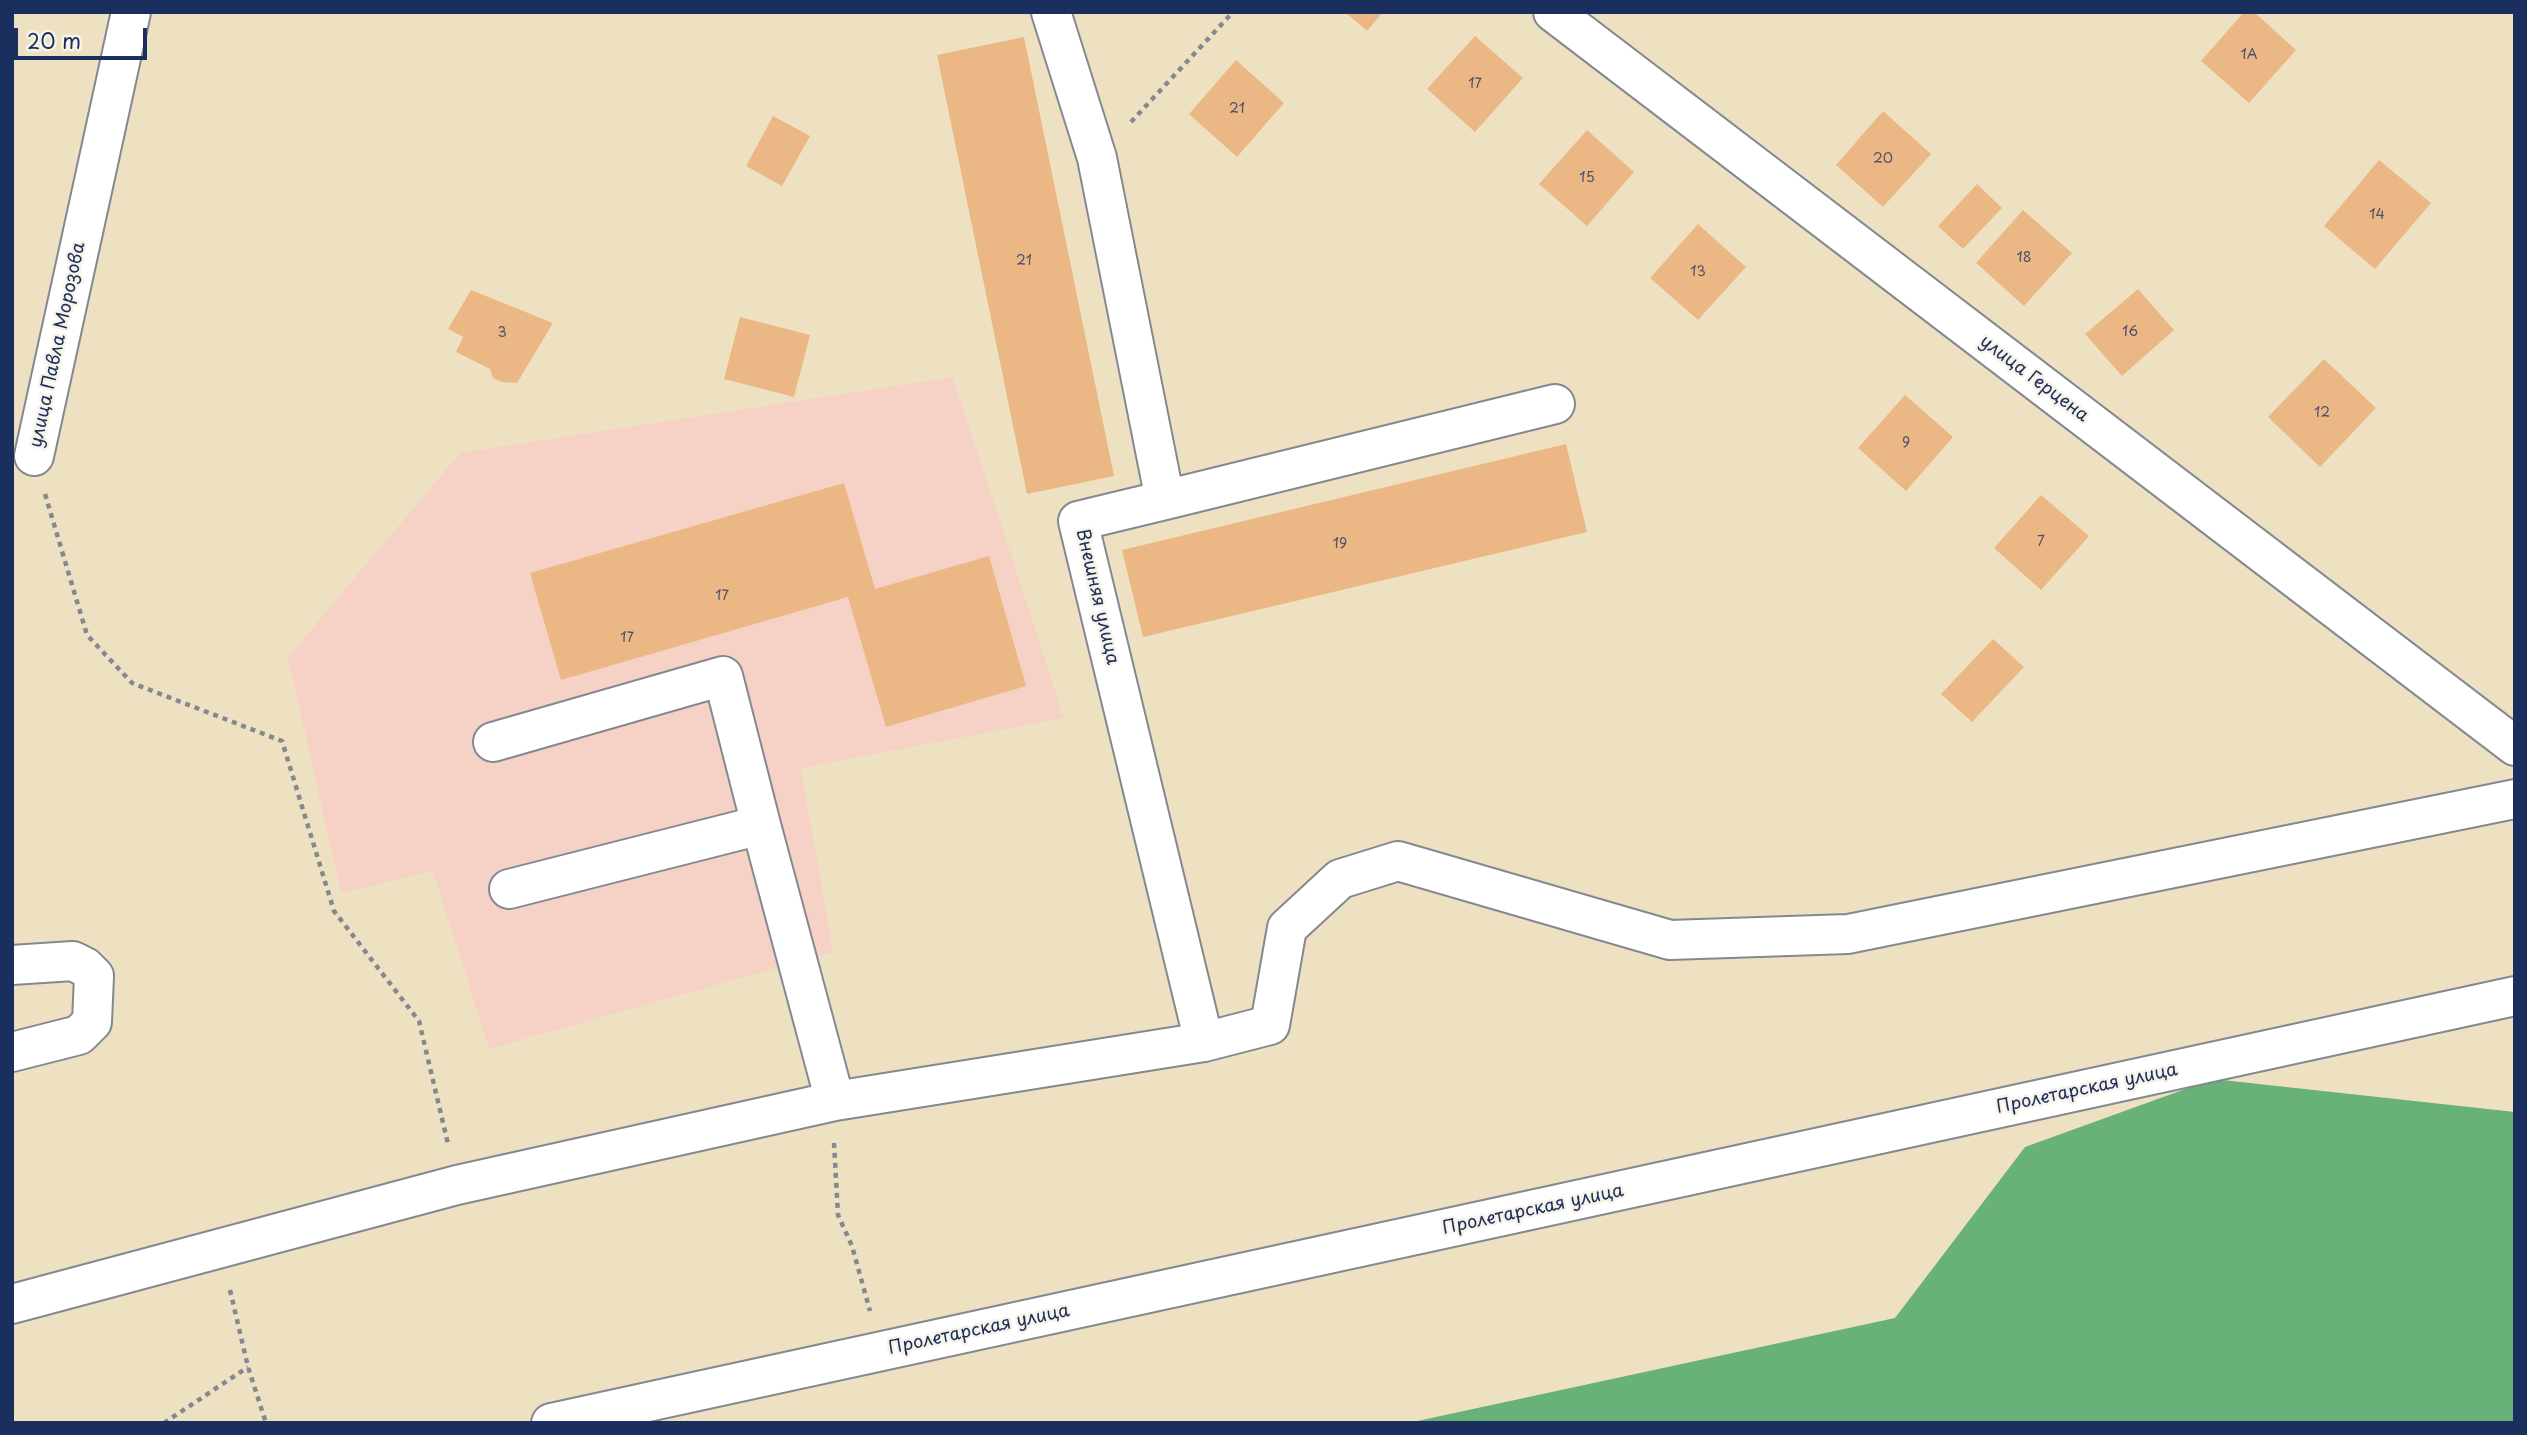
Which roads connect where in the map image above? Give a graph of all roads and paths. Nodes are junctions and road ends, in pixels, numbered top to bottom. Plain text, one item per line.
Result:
1 (131, 12) edge
2 (1051, 12) edge
3 (1233, 12) edge
4 (1553, 12) edge
5 (1097, 158) junction
6 (1555, 404) dead end
7 (34, 456) joint
8 (1165, 500) junction
9 (492, 742) dead end
10 (2515, 746) edge
11 (2515, 799) edge
12 (761, 825) junction
13 (509, 889) dead end
14 (12, 965) edge
15 (2515, 996) edge
16 (1204, 1042) junction
17 (12, 1052) edge
18 (835, 1101) junction
19 (457, 1185) junction
20 (220, 1248) junction
21 (12, 1304) edge
22 (881, 1351) junction
23 (248, 1367) junction
24 (164, 1423) edge
25 (266, 1423) edge
26 (551, 1423) edge

1 - 7 street, улица Павла Морозова
2 - 5 street
3 - 5 path
4 - 10 street, улица Герцена
5 - 8 street
6 - 8 street
7 - 19 path, улица Павла Морозова
8 - 16 street, Внешняя улица
9 - 12 street
11 - 16 street
12 - 13 street
12 - 18 street
14 - 17 street
15 - 22 street, Пролетарская улица
16 - 18 street
18 - 19 street
18 - 22 path
19 - 20 street
20 - 21 street
20 - 23 path
22 - 26 street, Пролетарская улица
23 - 24 path
23 - 25 path

